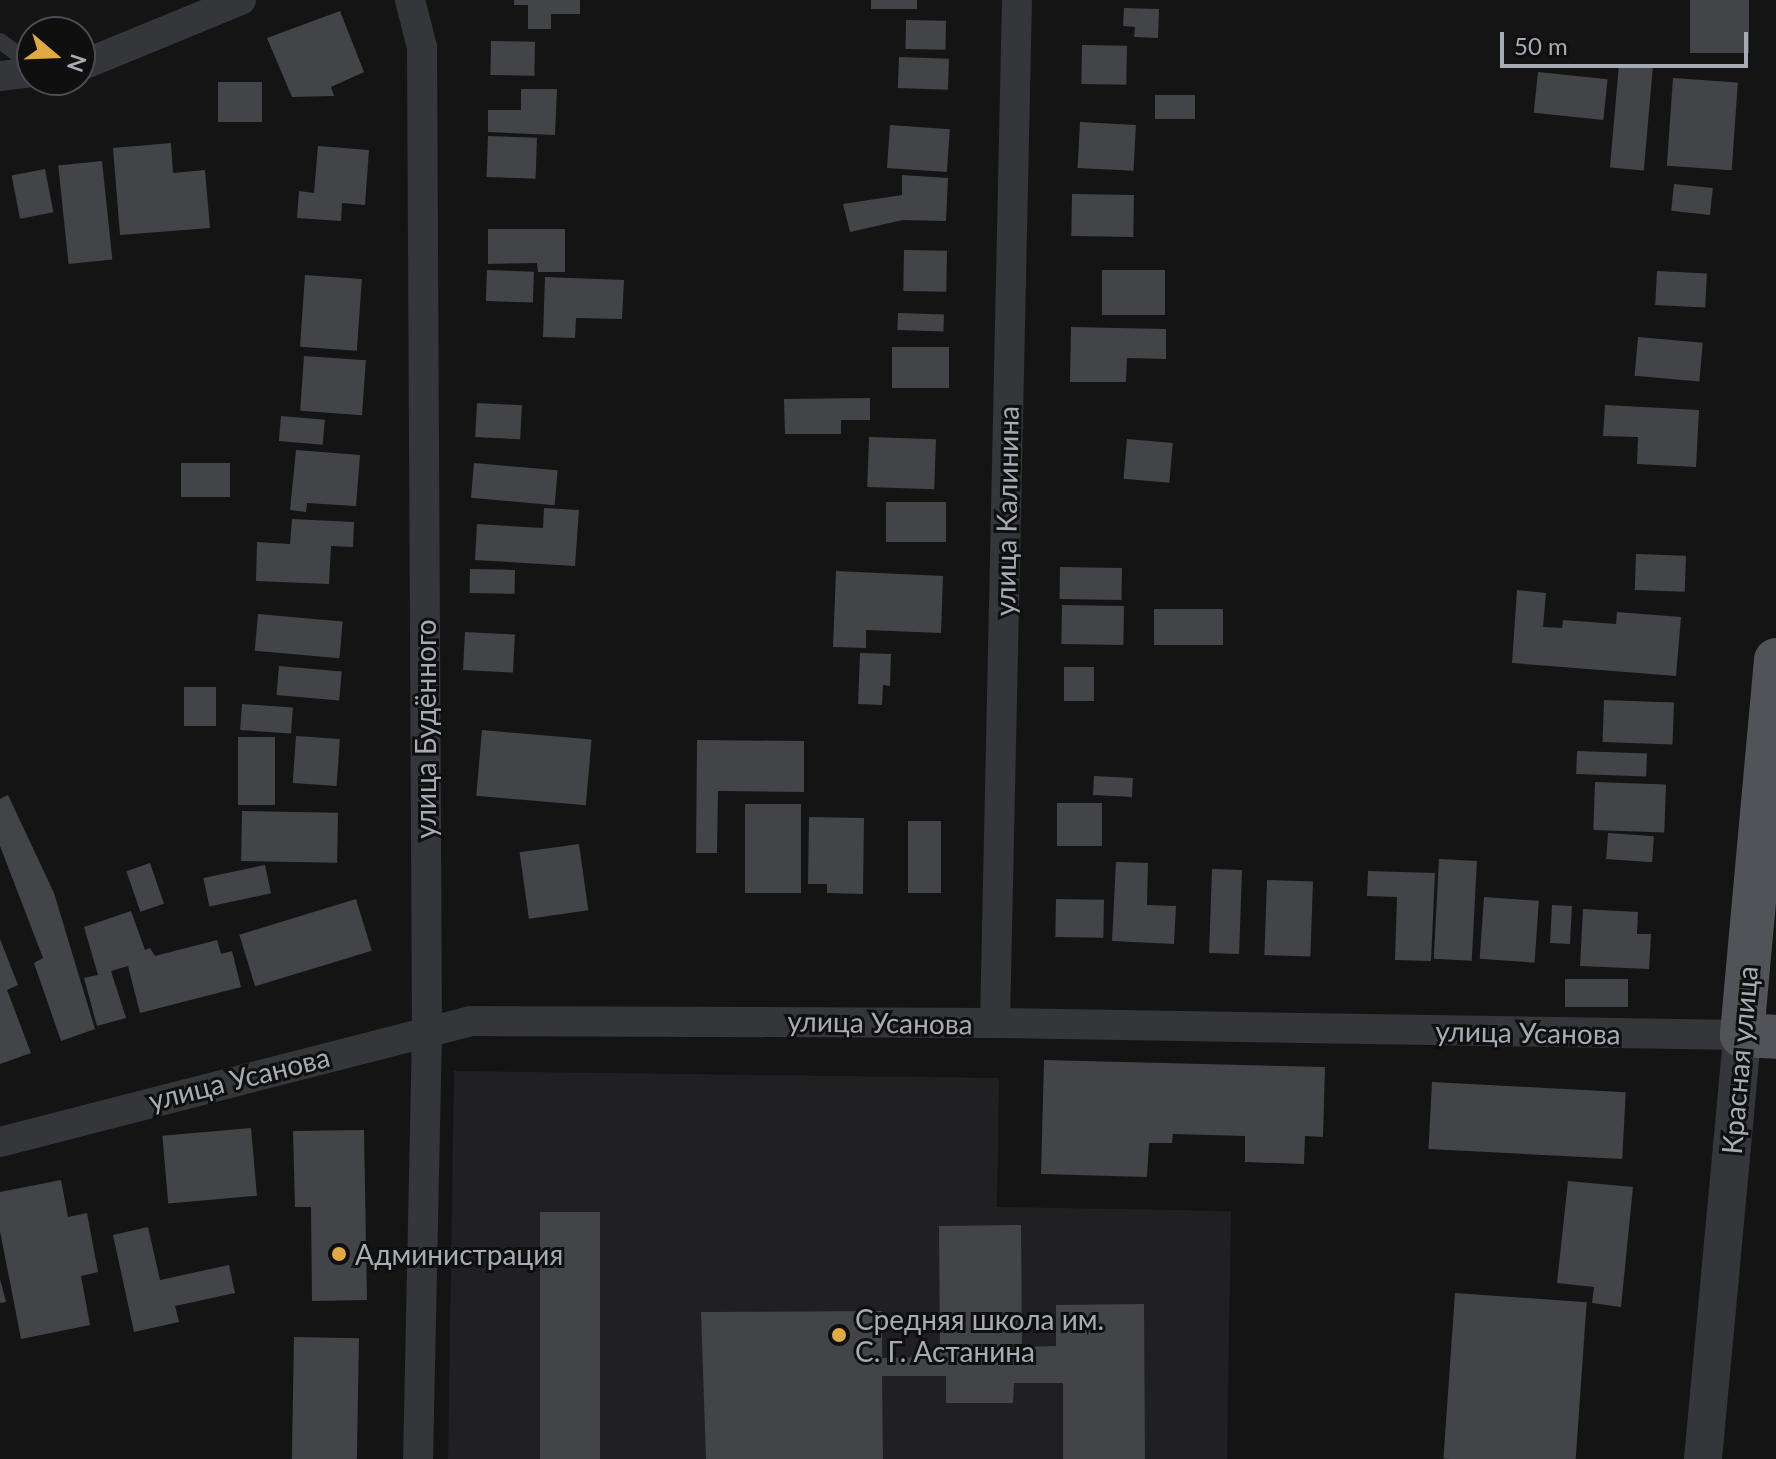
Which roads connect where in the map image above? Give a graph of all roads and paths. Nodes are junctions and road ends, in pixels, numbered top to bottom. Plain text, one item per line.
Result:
1 (241, 0) edge
2 (410, 0) edge
3 (1017, 0) edge
4 (96, 59) edge
5 (1776, 660) edge
6 (995, 1023) junction
7 (427, 1032) junction
8 (1759, 1036) edge
9 (0, 1142) edge
10 (418, 1459) edge
11 (1703, 1459) edge

1 - 4 street
2 - 7 street, улица Будённого
3 - 6 street, улица Калинина
5 - 8 main road, Красная улица
6 - 7 street, улица Усанова
6 - 8 street, улица Усанова
7 - 9 street, улица Усанова
7 - 10 street, улица Будённого
8 - 11 street, Красная улица

